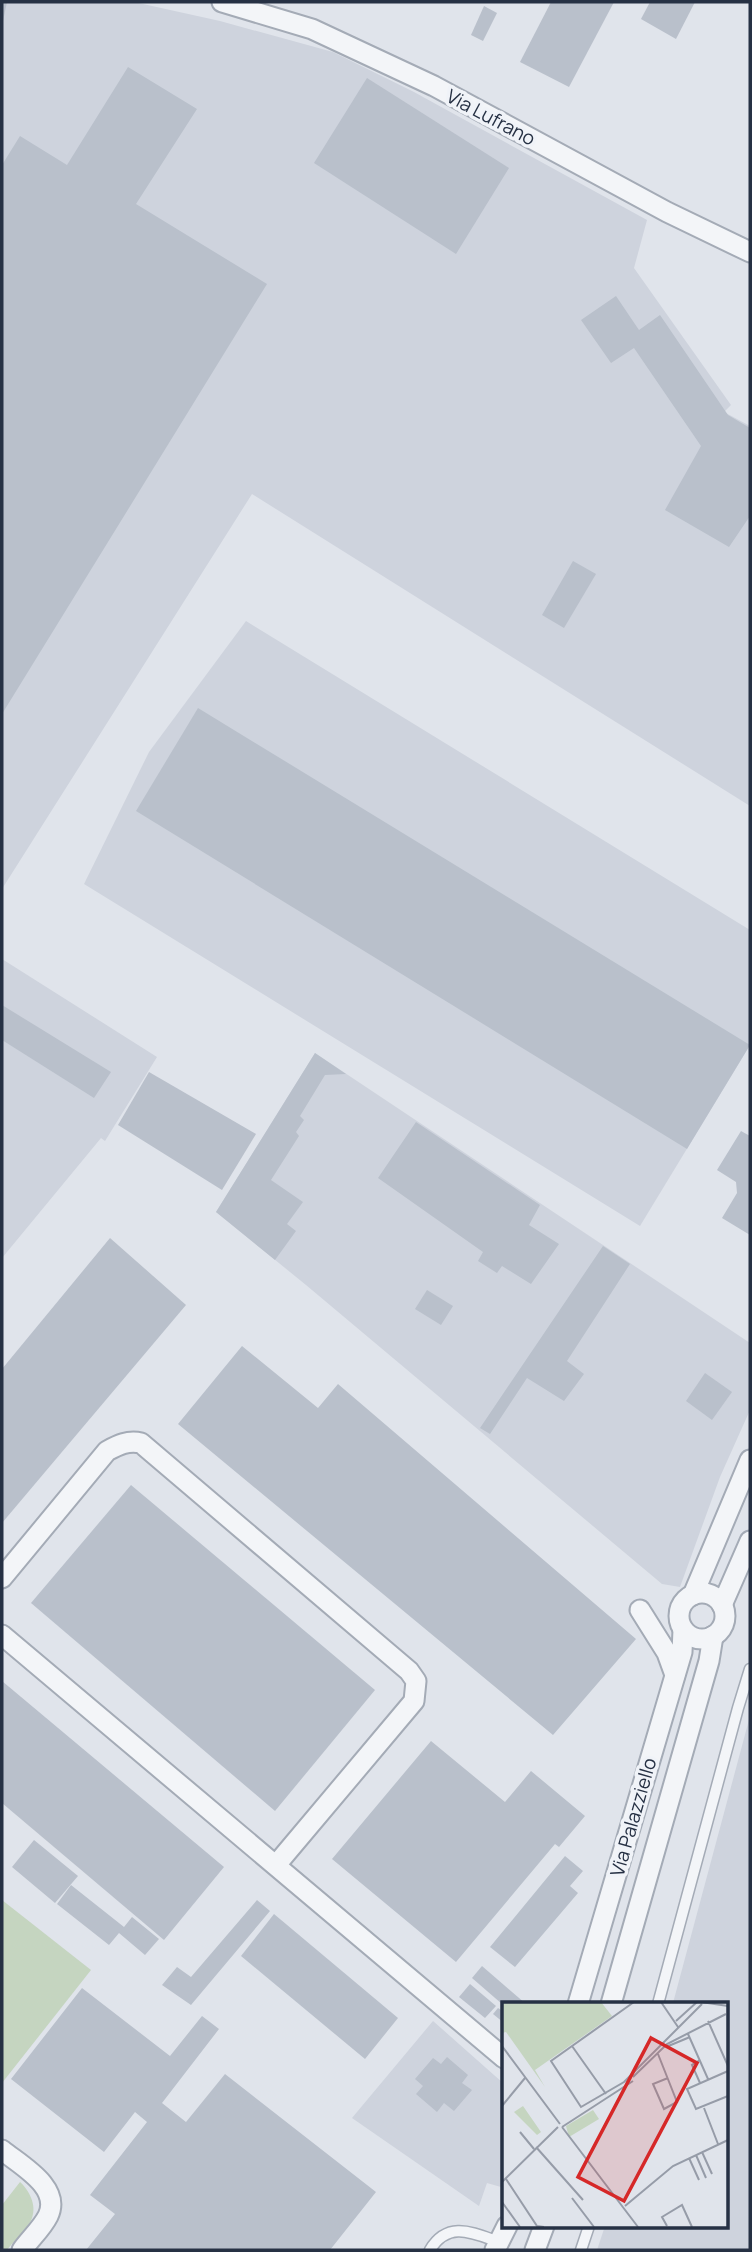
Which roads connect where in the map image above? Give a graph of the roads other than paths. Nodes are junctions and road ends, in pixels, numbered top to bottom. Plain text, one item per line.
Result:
1 (222, 2) edge
2 (750, 252) edge
3 (750, 1460) edge
4 (750, 1541) edge
5 (2, 1577) edge
6 (722, 1605) junction
7 (639, 1610) dead end
8 (685, 1611) junction
9 (2, 1635) edge
10 (713, 1636) junction
11 (750, 1669) edge
12 (675, 1675) junction
13 (276, 1865) junction
14 (579, 2002) edge
15 (612, 2002) edge
16 (659, 2002) edge
17 (502, 2057) edge
18 (2, 2150) edge
19 (543, 2228) edge
20 (588, 2228) edge
21 (500, 2239) edge
22 (22, 2250) edge
23 (430, 2250) edge
24 (535, 2250) edge
25 (581, 2250) edge

1 - 2 street, Via Lufrano
3 - 8 street, Via Palazziello
4 - 6 street
5 - 13 street
6 - 8 street
6 - 10 street
7 - 12 street
8 - 10 street
8 - 12 street, Via Palazziello
9 - 13 street
10 - 15 street, Via Palazziello
11 - 16 lane
12 - 14 street, Via Palazziello
13 - 17 street
18 - 22 street
19 - 24 street
20 - 25 lane
21 - 23 lane

